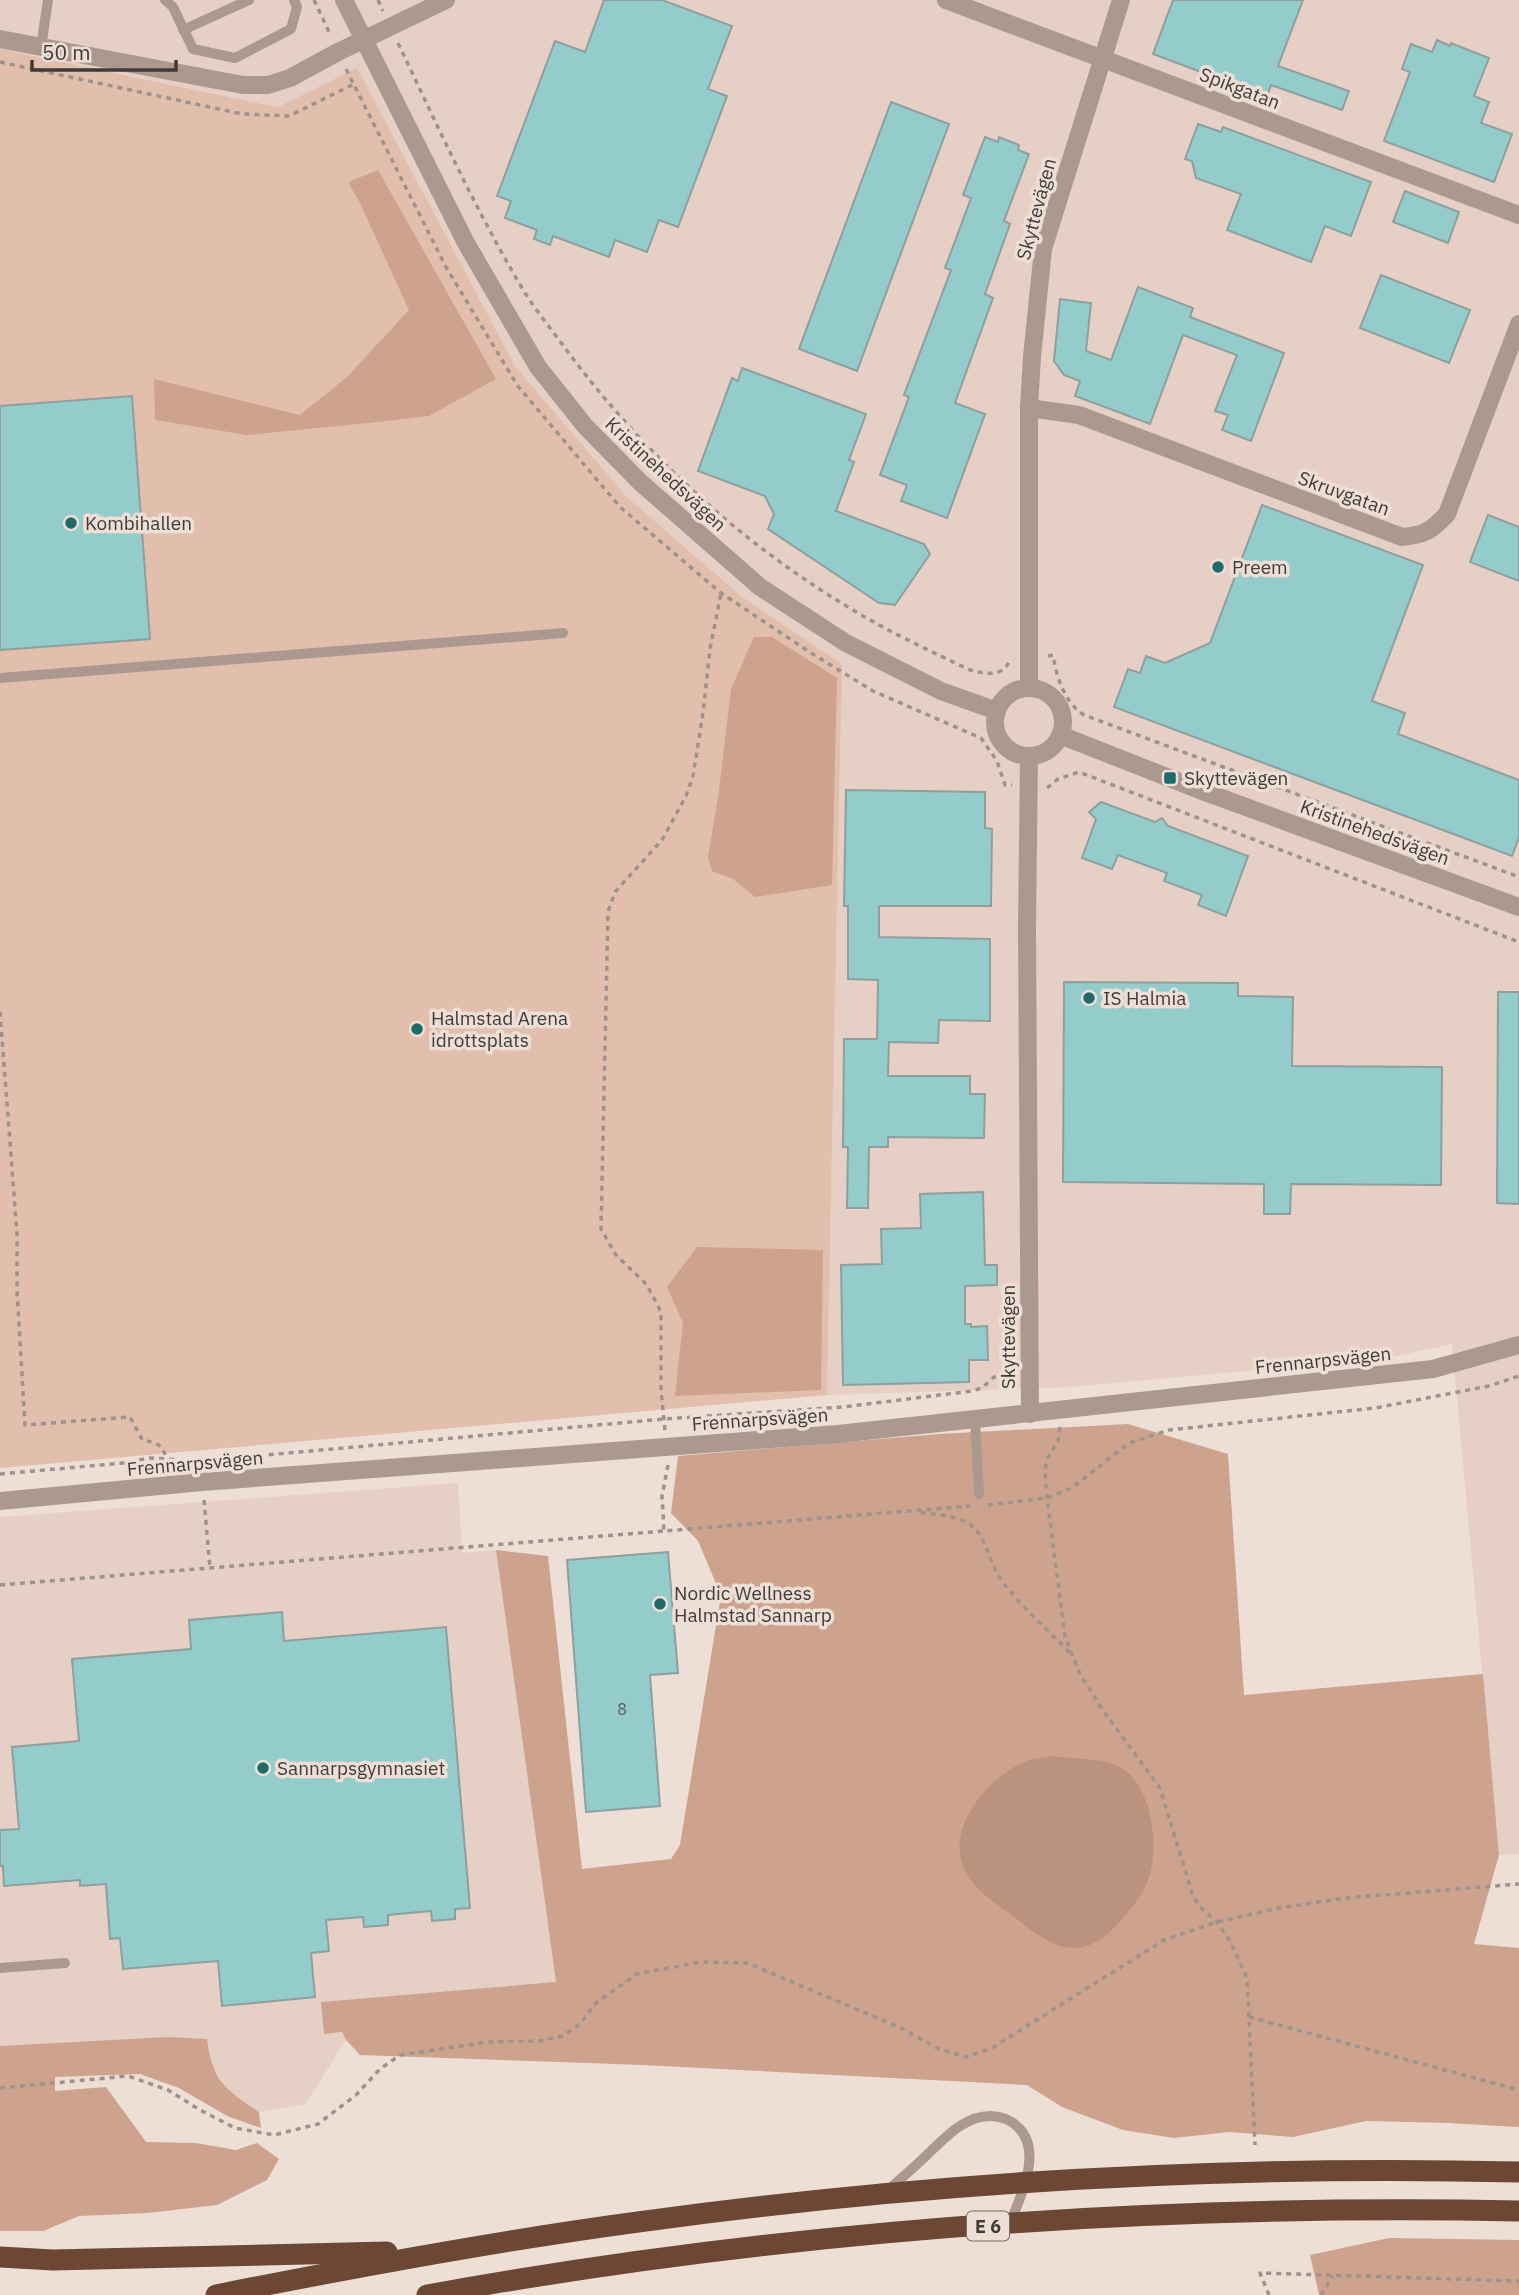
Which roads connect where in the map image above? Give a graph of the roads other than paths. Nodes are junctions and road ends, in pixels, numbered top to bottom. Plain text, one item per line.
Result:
1 (48, 0) edge
2 (165, 0) edge
3 (249, 0) edge
4 (294, 0) edge
5 (344, 0) edge
6 (446, 0) edge
7 (946, 0) edge
8 (1121, 0) edge
9 (183, 30) junction
10 (0, 39) edge
11 (364, 39) junction
12 (41, 47) junction
13 (1102, 58) junction
14 (1519, 215) edge
15 (1519, 324) edge
16 (1029, 408) junction
17 (563, 634) dead end
18 (0, 678) edge
19 (1029, 688) junction
20 (997, 711) junction
21 (1060, 735) junction
22 (1029, 755) junction
23 (1519, 907) edge
24 (1519, 1345) edge
25 (1030, 1415) junction
26 (975, 1420) junction
27 (979, 1494) dead end
28 (0, 1501) edge
29 (65, 1963) dead end
30 (0, 1968) edge
31 (1519, 2172) edge
32 (1026, 2183) junction
33 (883, 2195) junction
34 (1519, 2211) edge
35 (1010, 2224) junction
36 (456, 2250) junction
37 (0, 2257) edge
38 (216, 2295) edge
39 (427, 2295) edge

1 - 12 lane
2 - 9 lane
3 - 9 lane
4 - 9 lane
5 - 11 street, Kristinehedsvägen
6 - 11 street
7 - 13 street, Spikgatan
8 - 13 street, Skyttevägen
10 - 12 street
11 - 12 street
11 - 20 street, Kristinehedsvägen
13 - 14 street, Spikgatan
13 - 16 street, Skyttevägen
15 - 16 street, Skruvgatan
16 - 19 street, Skyttevägen
17 - 18 lane
19 - 20 street
19 - 21 street
20 - 22 street
21 - 22 street
21 - 23 street, Kristinehedsvägen
22 - 25 street, Skyttevägen
24 - 25 street, Frennarpsvägen
25 - 26 street, Frennarpsvägen
26 - 27 lane
26 - 28 street, Frennarpsvägen
29 - 30 lane
31 - 32 highway, E 6
32 - 33 highway, E 6
32 - 33 lane
32 - 35 lane
33 - 36 highway, E 6
34 - 35 highway, E 6
35 - 39 highway, E 6
36 - 37 highway
36 - 38 highway, E 6

